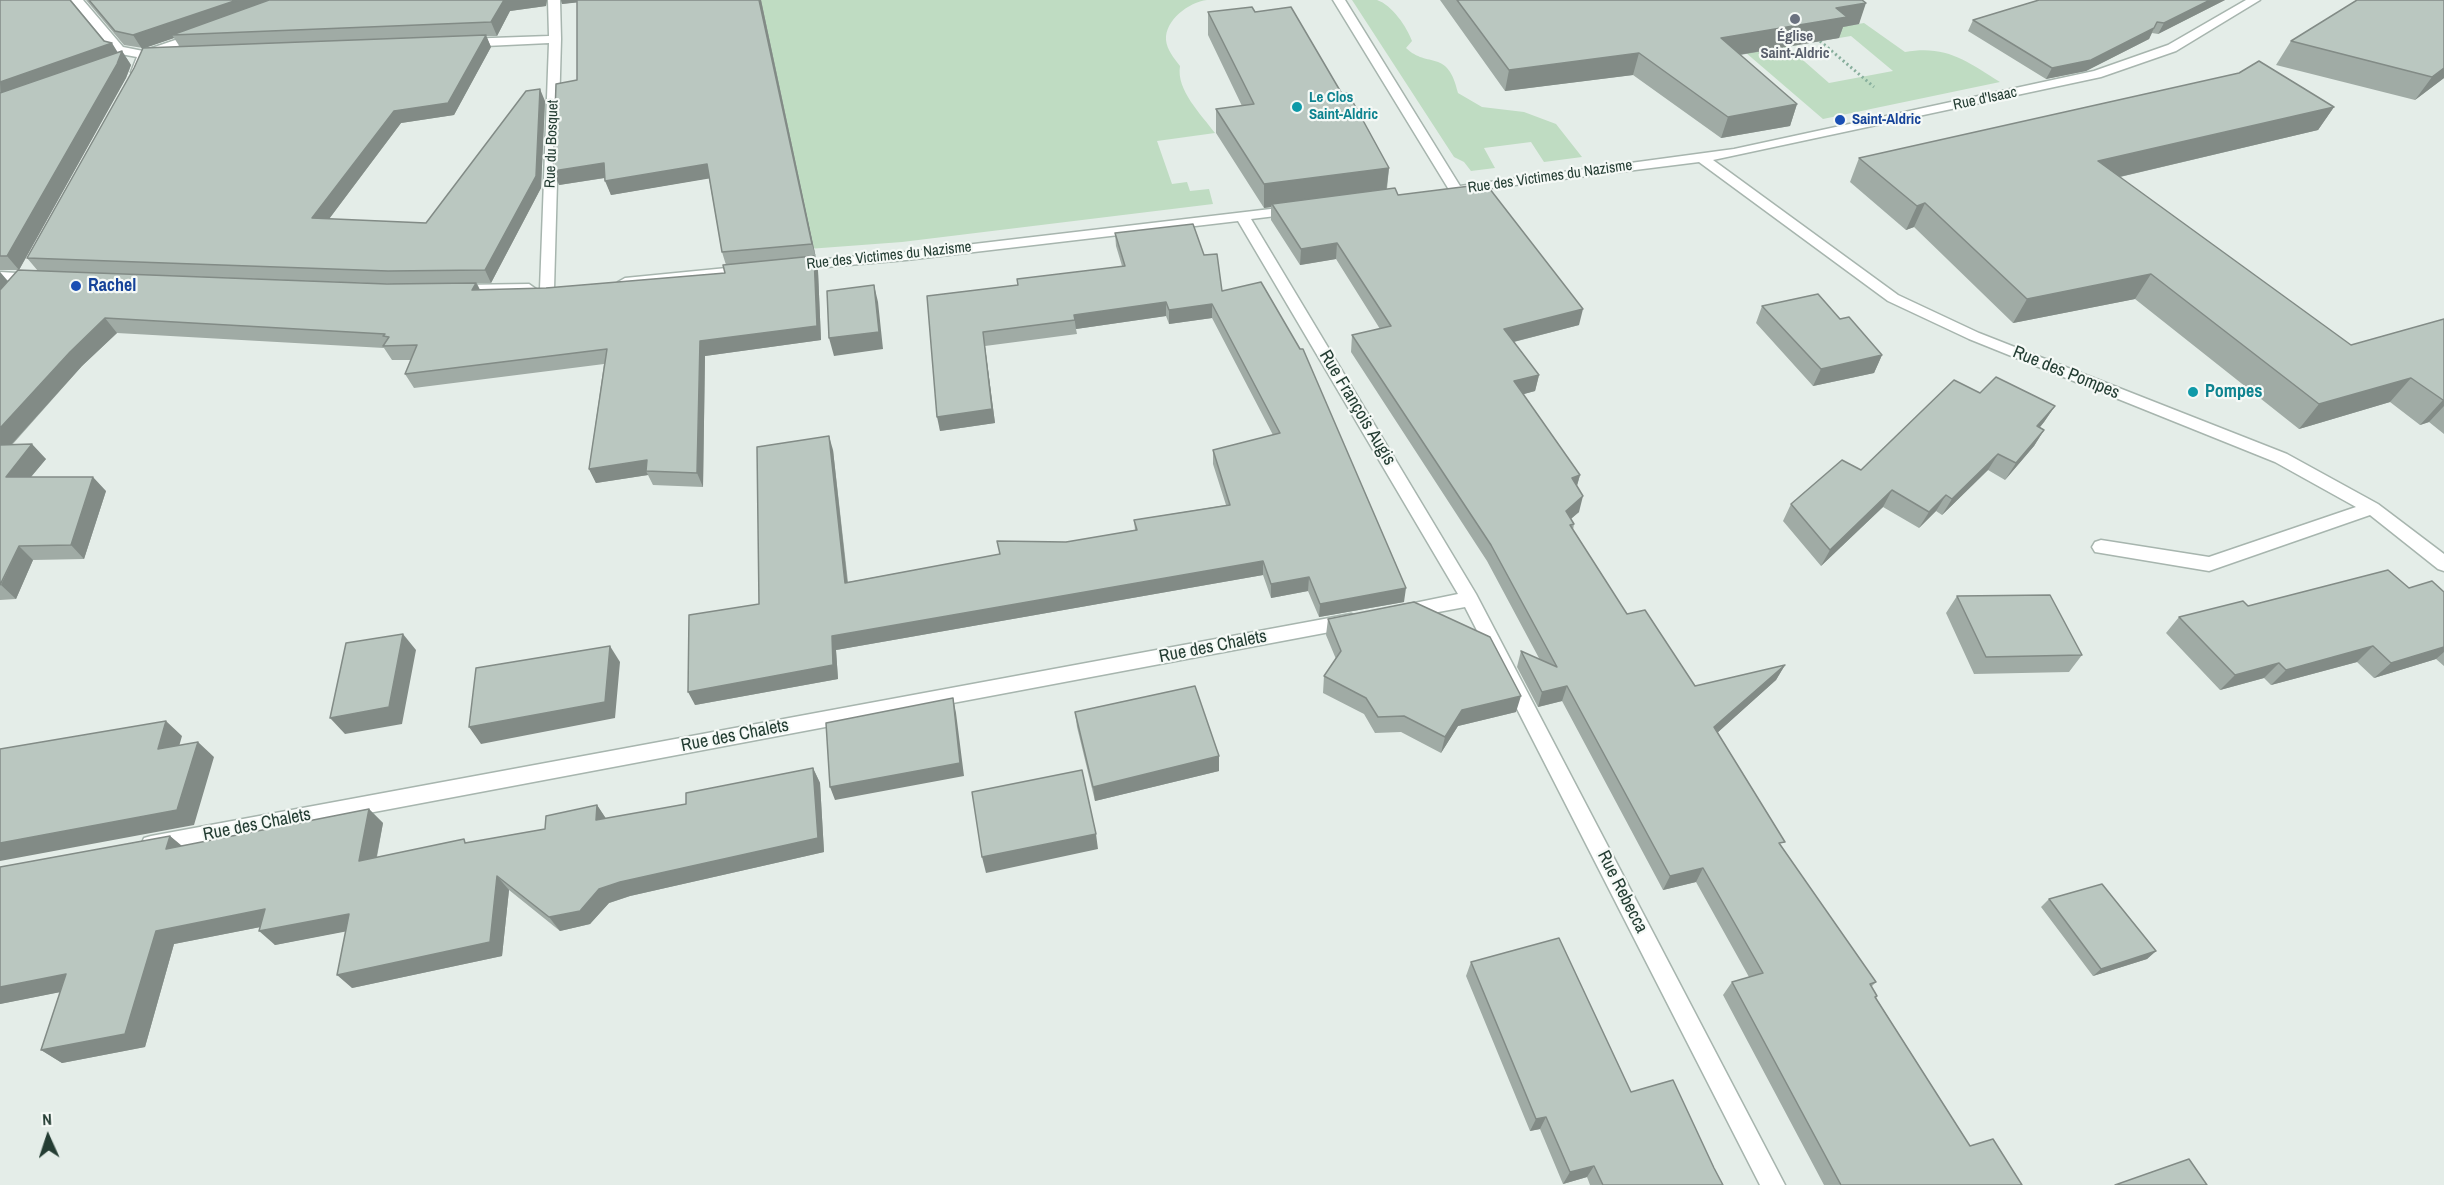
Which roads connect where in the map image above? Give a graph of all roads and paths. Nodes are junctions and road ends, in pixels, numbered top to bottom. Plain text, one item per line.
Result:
1 (77, 0) edge
2 (554, 0) edge
3 (1339, 0) edge
4 (2254, 0) edge
5 (211, 31) edge
6 (555, 39) junction
7 (1820, 41) edge
8 (457, 43) edge
9 (187, 53) edge
10 (144, 55) junction
11 (124, 62) edge
12 (1862, 77) dead end
13 (134, 80) edge
14 (1701, 157) junction
15 (1306, 209) edge
16 (1243, 217) junction
17 (27, 273) junction
18 (0, 276) edge
19 (48, 279) edge
20 (605, 284) edge
21 (448, 290) edge
22 (12, 292) edge
23 (2372, 508) junction
24 (2101, 547) dead end
25 (2444, 564) edge
26 (1470, 599) junction
27 (129, 849) edge
28 (1773, 1185) edge

1 - 10 street
2 - 6 street, Rue du Bosquet
3 - 14 street, Rue des Victimes du Nazisme
4 - 14 street, Rue d'Isaac
5 - 10 street
6 - 8 street
6 - 21 street, Rue du Bosquet
7 - 12 path
9 - 10 street
10 - 11 street
10 - 13 street
14 - 23 street, Rue des Pompes
15 - 16 street, Rue des Victimes du Nazisme
16 - 20 street, Rue des Victimes du Nazisme
16 - 26 street, Rue François Augis
17 - 18 street
17 - 19 street
17 - 22 street
23 - 24 street
23 - 25 street, Rue des Pompes
26 - 27 street, Rue des Chalets
26 - 28 street, Rue Rebecca

